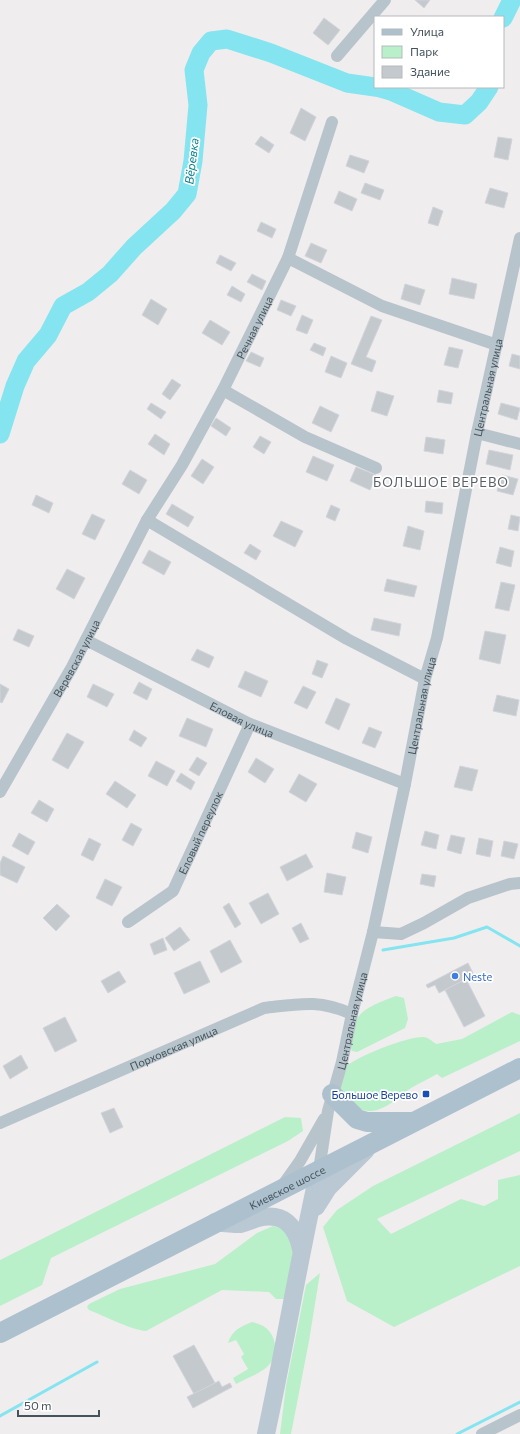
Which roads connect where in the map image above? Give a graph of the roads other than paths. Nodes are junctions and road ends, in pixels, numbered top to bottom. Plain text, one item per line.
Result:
1 (385, 0) edge
2 (337, 56) dead end
3 (332, 122) dead end
4 (520, 238) edge
5 (288, 258) junction
6 (498, 345) junction
7 (223, 390) junction
8 (477, 433) junction
9 (520, 444) edge
10 (376, 468) dead end
11 (147, 520) junction
12 (86, 640) junction
13 (425, 679) junction
14 (250, 724) junction
15 (405, 784) junction
16 (0, 792) edge
17 (520, 883) edge
18 (128, 922) dead end
19 (374, 932) junction
20 (352, 1014) junction
21 (520, 1068) edge
22 (330, 1102) junction
23 (414, 1122) junction
24 (0, 1123) edge
25 (374, 1143) junction
26 (319, 1170) junction
27 (279, 1190) junction
28 (215, 1222) junction
29 (307, 1224) junction
30 (301, 1249) junction
31 (0, 1334) edge
32 (520, 1415) edge
33 (266, 1434) edge
34 (482, 1434) edge

1 - 2 street
3 - 5 street, Речная улица
4 - 6 street, Центральная улица
5 - 6 street
5 - 7 street, Речная улица
6 - 8 street, Центральная улица
7 - 10 street
7 - 11 street, Речная улица
8 - 9 street
8 - 13 street, Центральная улица
11 - 12 street, Веревская улица
11 - 13 street
12 - 14 street, Еловая улица
12 - 16 street, Веревская улица
13 - 15 street, Центральная улица
14 - 15 street, Еловая улица
14 - 18 street, Еловый переулок
15 - 19 street, Центральная улица
17 - 19 street
19 - 20 street, Центральная улица
20 - 22 street, Центральная улица
20 - 24 street, Порховская улица
21 - 23 main road, Киевское шоссе
22 - 23 main road
22 - 26 street, Центральная улица
22 - 27 street
23 - 25 main road, Киевское шоссе
25 - 26 main road, Киевское шоссе
25 - 29 street
26 - 27 main road, Киевское шоссе
26 - 29 street
27 - 28 main road, Киевское шоссе
28 - 30 street
28 - 31 main road, Киевское шоссе
29 - 30 street
30 - 33 street
32 - 34 street

